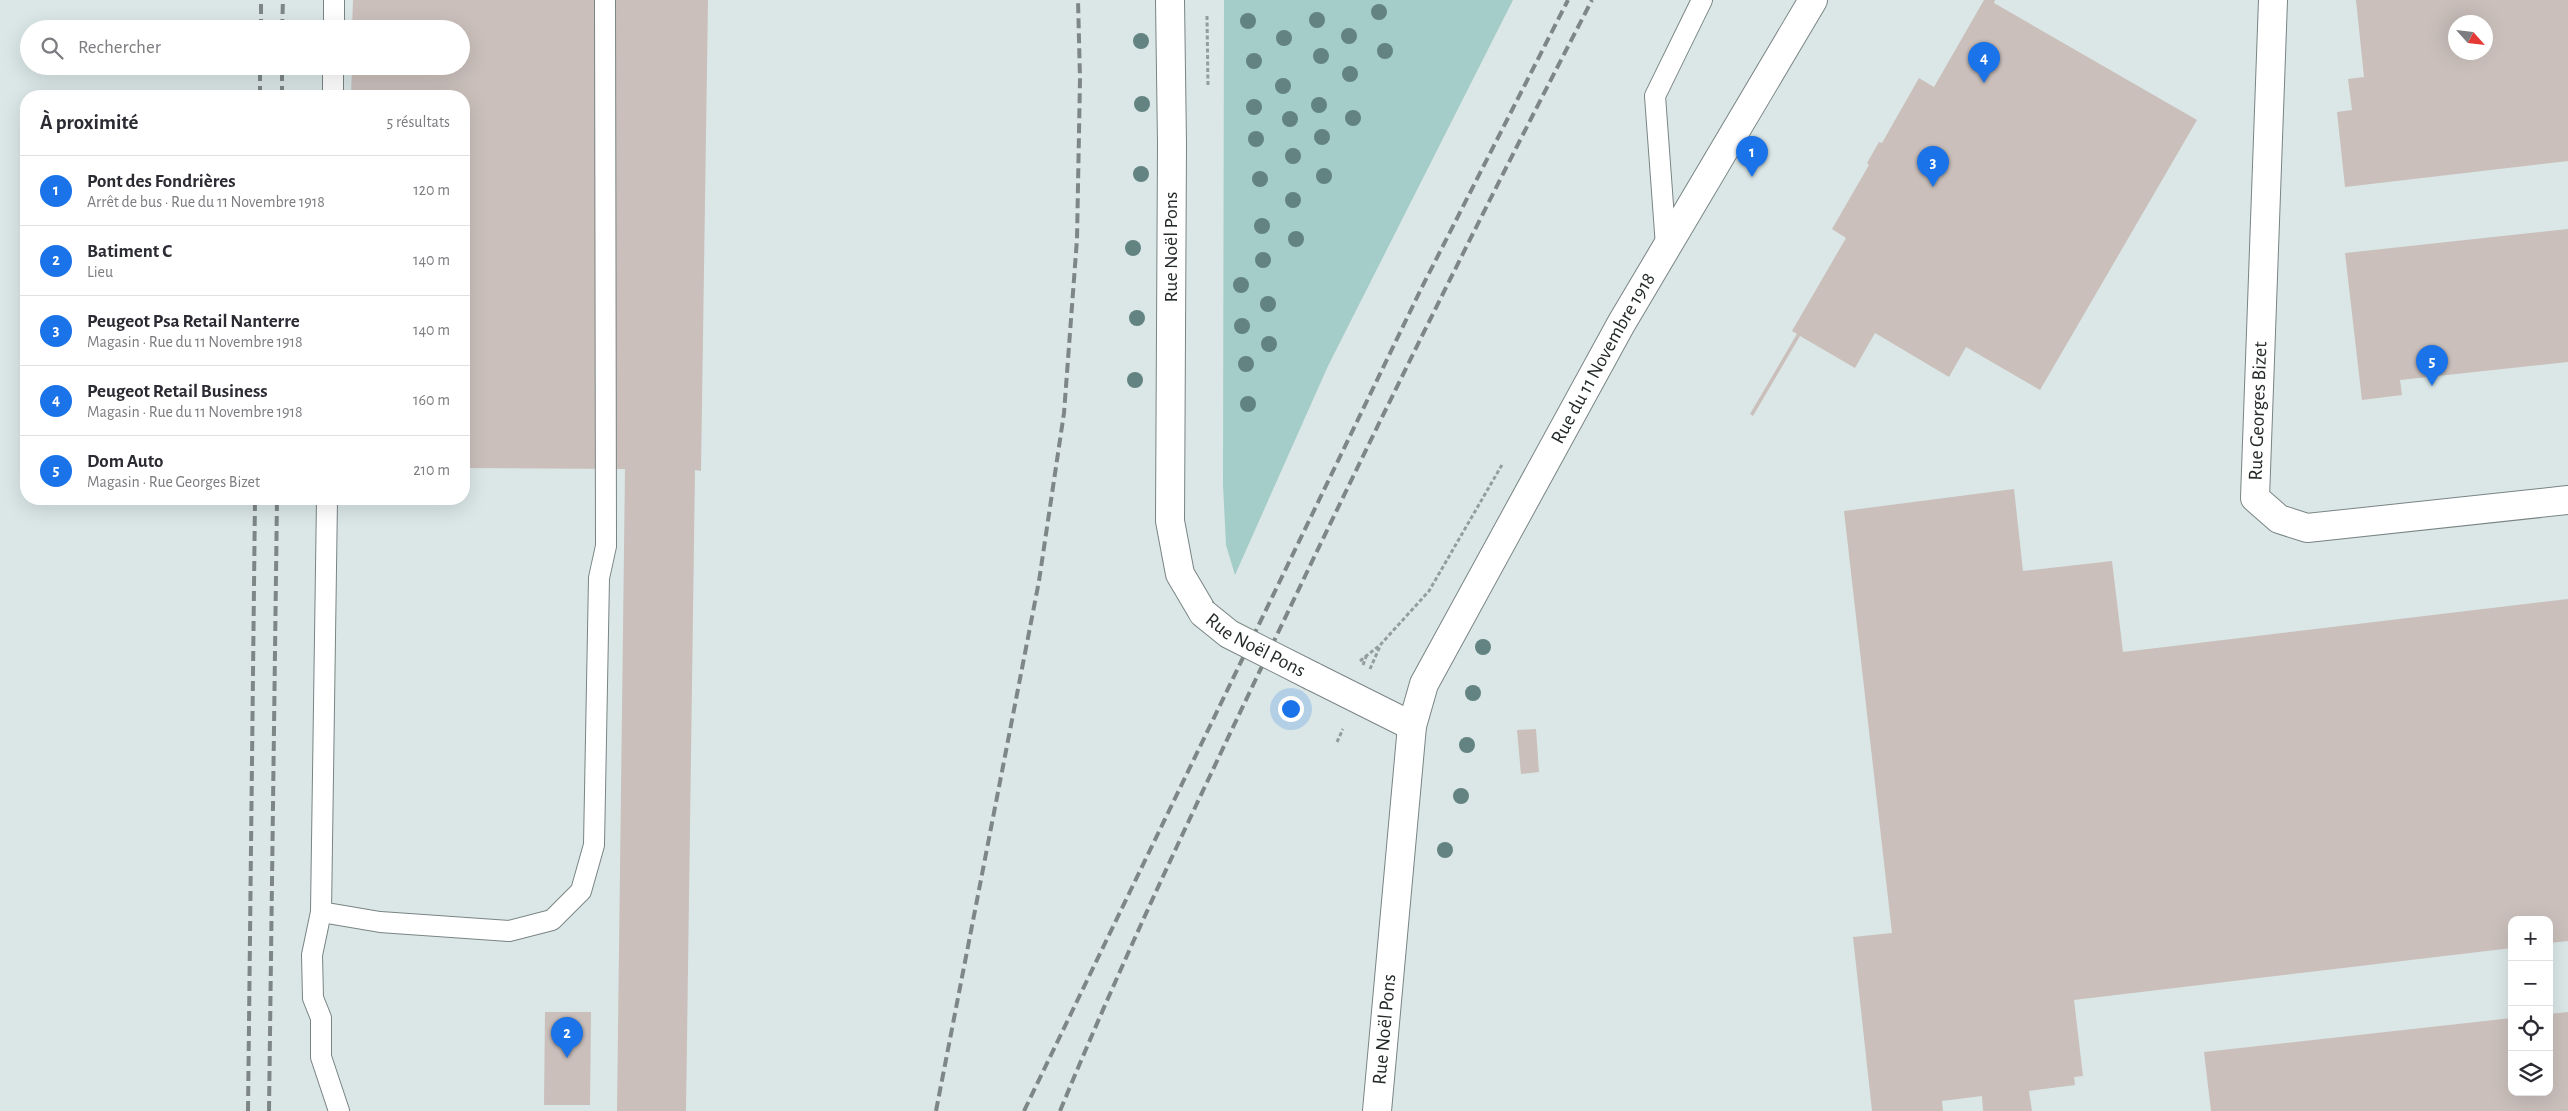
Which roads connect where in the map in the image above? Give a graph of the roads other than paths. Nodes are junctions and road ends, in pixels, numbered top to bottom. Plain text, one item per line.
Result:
1 (334, 0) edge
2 (605, 0) edge
3 (1170, 0) edge
4 (1702, 0) edge
5 (1813, 0) edge
6 (2273, 0) edge
7 (334, 20) edge
8 (333, 75) edge
9 (333, 90) edge
10 (1666, 246) junction
11 (2568, 500) edge
12 (326, 505) edge
13 (1412, 726) junction
14 (321, 912) junction
15 (339, 1111) edge
16 (1377, 1111) edge

1 - 7 lane
2 - 14 lane
3 - 13 street, Rue Noël Pons, bridge
4 - 10 lane
5 - 10 street, Rue du 11 Novembre 1918
6 - 11 street, Rue Georges Bizet
8 - 9 lane
10 - 13 street, Rue du 11 Novembre 1918
12 - 14 lane
13 - 16 street, Rue Noël Pons
14 - 15 lane

